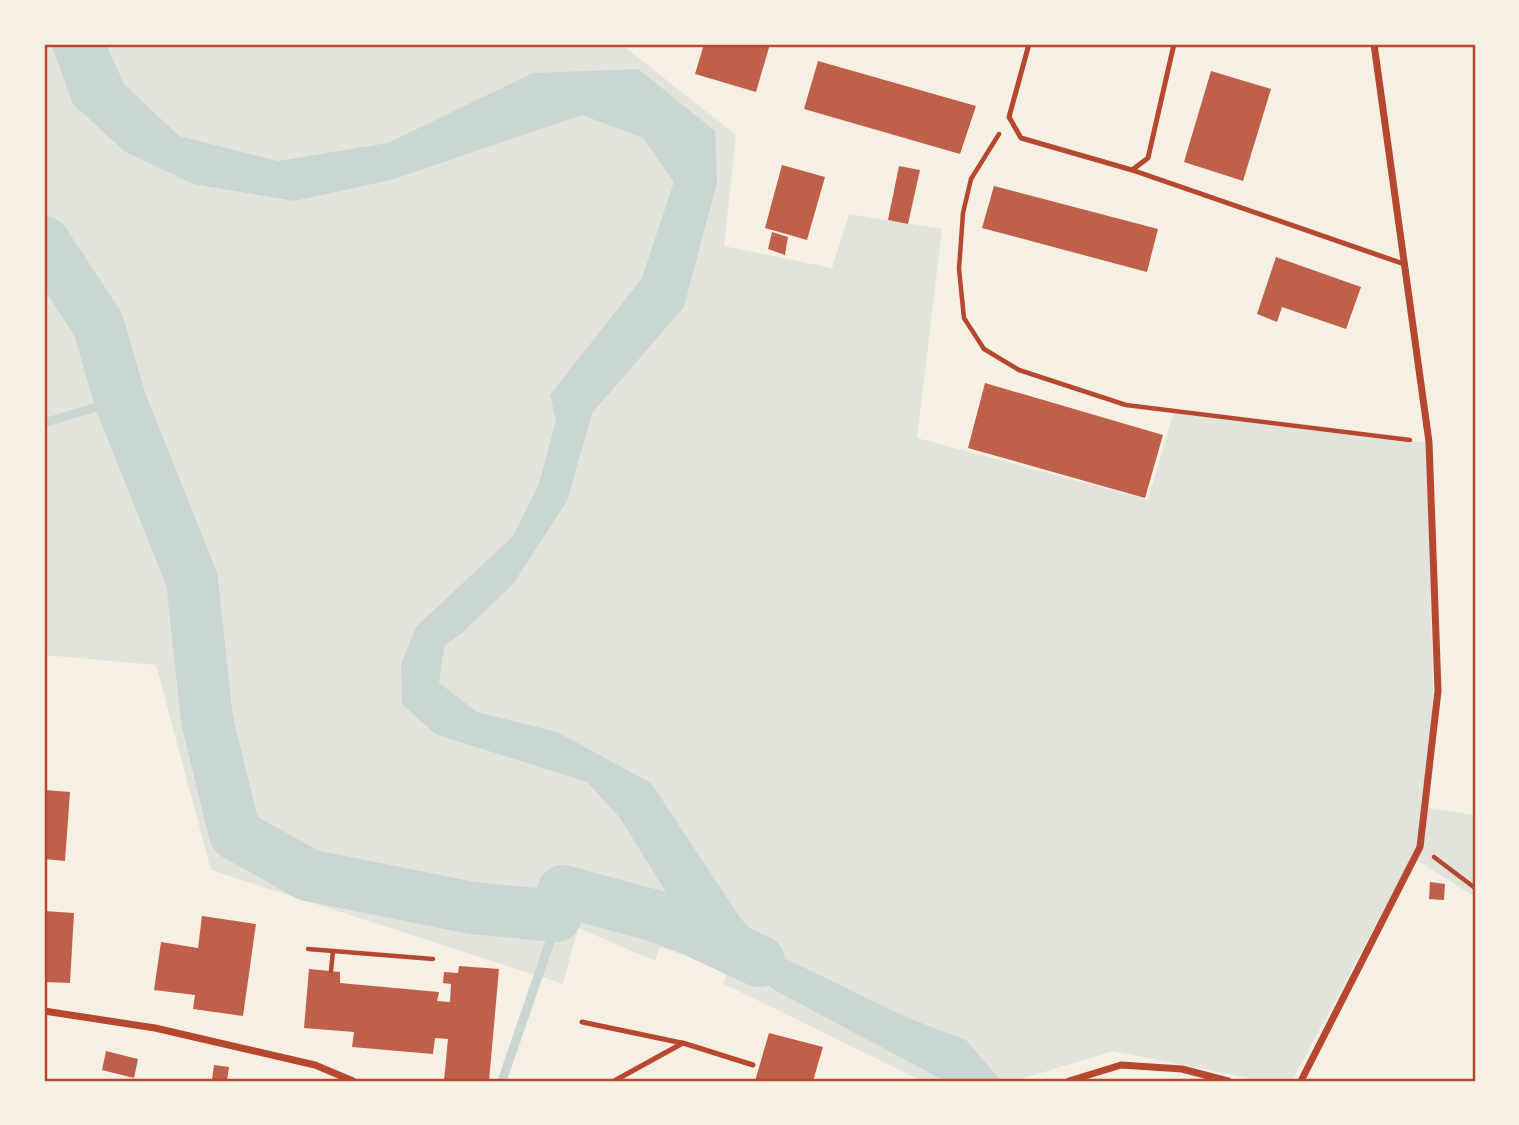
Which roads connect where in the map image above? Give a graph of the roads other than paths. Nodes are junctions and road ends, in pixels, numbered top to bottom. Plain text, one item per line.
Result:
1 (1030, 44) edge
2 (1174, 44) edge
3 (1374, 44) edge
4 (1132, 170) junction
5 (1404, 264) junction
6 (44, 1011) edge
7 (582, 1022) dead end
8 (683, 1043) junction
9 (753, 1065) dead end
10 (353, 1081) edge
11 (614, 1081) edge
12 (1069, 1081) edge
13 (1228, 1081) edge
14 (1301, 1081) edge

1 - 4 lane
2 - 4 lane
3 - 5 street
4 - 5 lane
5 - 14 street
6 - 10 street
7 - 8 lane
8 - 9 lane
8 - 11 lane
12 - 13 street

